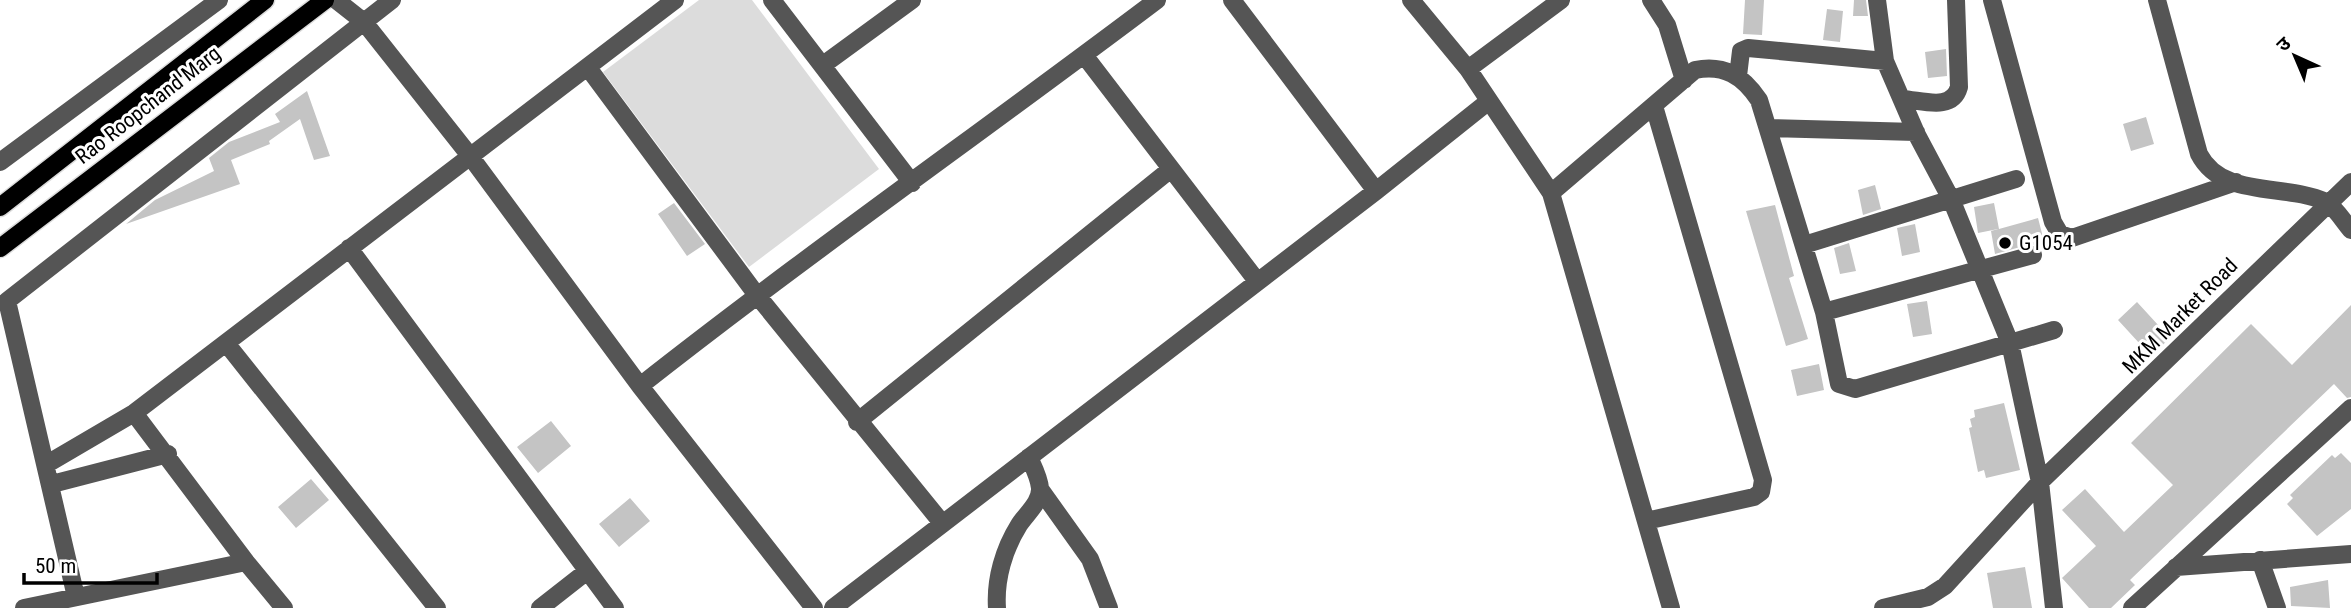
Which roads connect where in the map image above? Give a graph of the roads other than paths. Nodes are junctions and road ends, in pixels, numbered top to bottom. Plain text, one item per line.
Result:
1 (219, 0) edge
2 (265, 0) edge
3 (325, 0) edge
4 (335, 0) edge
5 (392, 0) edge
6 (675, 0) edge
7 (772, 0) edge
8 (912, 0) edge
9 (1157, 0) edge
10 (1233, 0) edge
11 (1411, 0) edge
12 (1562, 0) edge
13 (1651, 0) edge
14 (1877, 0) edge
15 (1956, 0) edge
16 (1992, 0) edge
17 (2157, 0) edge
18 (364, 22) junction
19 (1084, 55) junction
20 (1885, 61) junction
21 (823, 65) junction
22 (589, 69) junction
23 (1468, 69) junction
24 (1738, 76) junction
25 (1684, 80) junction
26 (1902, 99) junction
27 (1489, 101) junction
28 (1654, 106) junction
29 (1768, 128) junction
30 (1916, 132) junction
31 (470, 156) junction
32 (0, 162) edge
33 (1171, 169) junction
34 (2016, 179) dead end
35 (2236, 182) junction
36 (2351, 182) edge
37 (912, 183) junction
38 (1376, 191) junction
39 (1551, 193) junction
40 (1951, 199) junction
41 (2327, 202) junction
42 (0, 206) edge
43 (2351, 230) edge
44 (1804, 245) junction
45 (0, 247) edge
46 (349, 248) junction
47 (2033, 256) dead end
48 (1981, 270) junction
49 (1257, 281) junction
50 (756, 294) junction
51 (3, 304) edge
52 (1824, 312) junction
53 (2054, 330) dead end
54 (226, 343) junction
55 (2010, 343) junction
56 (640, 386) junction
57 (2351, 408) edge
58 (134, 412) junction
59 (857, 422) junction
60 (168, 454) junction
61 (1029, 457) junction
62 (47, 464) junction
63 (2040, 482) junction
64 (52, 484) junction
65 (1040, 489) junction
66 (1646, 521) junction
67 (942, 523) junction
68 (2351, 554) edge
69 (2260, 560) junction
70 (246, 562) junction
71 (2176, 567) junction
72 (586, 572) junction
73 (76, 597) junction
74 (2148, 602) edge
75 (24, 608) edge
76 (284, 608) edge
77 (437, 608) edge
78 (540, 608) edge
79 (615, 608) edge
80 (814, 608) edge
81 (833, 608) edge
82 (997, 608) edge
83 (1109, 608) edge
84 (1671, 608) edge
85 (1883, 608) edge
86 (2054, 608) edge
87 (2132, 608) edge
88 (2277, 608) edge

1 - 32 street
2 - 42 main road, Rao Roopchand Marg
3 - 45 main road, Rao Roopchand Marg
4 - 18 street
5 - 18 street
6 - 22 street
7 - 21 street
8 - 21 street
9 - 19 street
10 - 38 street
11 - 23 street
12 - 23 street
13 - 25 street
14 - 20 street
15 - 26 street
16 - 35 street
17 - 35 street
18 - 31 street
18 - 51 street
19 - 33 street
19 - 37 street
20 - 24 street
20 - 26 street
21 - 37 street
22 - 31 street
22 - 50 street
23 - 27 street
24 - 25 street
24 - 29 street
25 - 28 street
26 - 30 street
27 - 38 street
27 - 39 street
28 - 39 street
28 - 66 street
29 - 30 street
29 - 44 street
30 - 40 street
31 - 46 street
31 - 56 street
33 - 49 street
33 - 59 street
34 - 40 street
35 - 41 street
36 - 41 street, MKM Market Road
37 - 50 street
38 - 49 street
39 - 66 street
40 - 44 street
40 - 48 street
41 - 43 street
41 - 63 street, MKM Market Road
44 - 52 street
46 - 54 street
46 - 72 street
47 - 48 street
48 - 52 street
48 - 55 street
49 - 61 street
50 - 56 street
50 - 59 street
51 - 62 street
52 - 55 street
53 - 55 street
54 - 58 street
54 - 77 street
55 - 63 street
56 - 80 street
57 - 71 street
58 - 60 street
58 - 62 street
59 - 67 street
60 - 64 street
60 - 70 street
61 - 65 street
61 - 67 street
62 - 64 street
63 - 85 street, MKM Market Road
63 - 86 street
64 - 73 street
65 - 82 street
65 - 83 street
66 - 84 street
67 - 81 street
68 - 69 street
69 - 71 street
69 - 88 street
70 - 73 street
70 - 76 street
71 - 74 street
72 - 78 street
72 - 79 street
73 - 75 street
74 - 87 street

